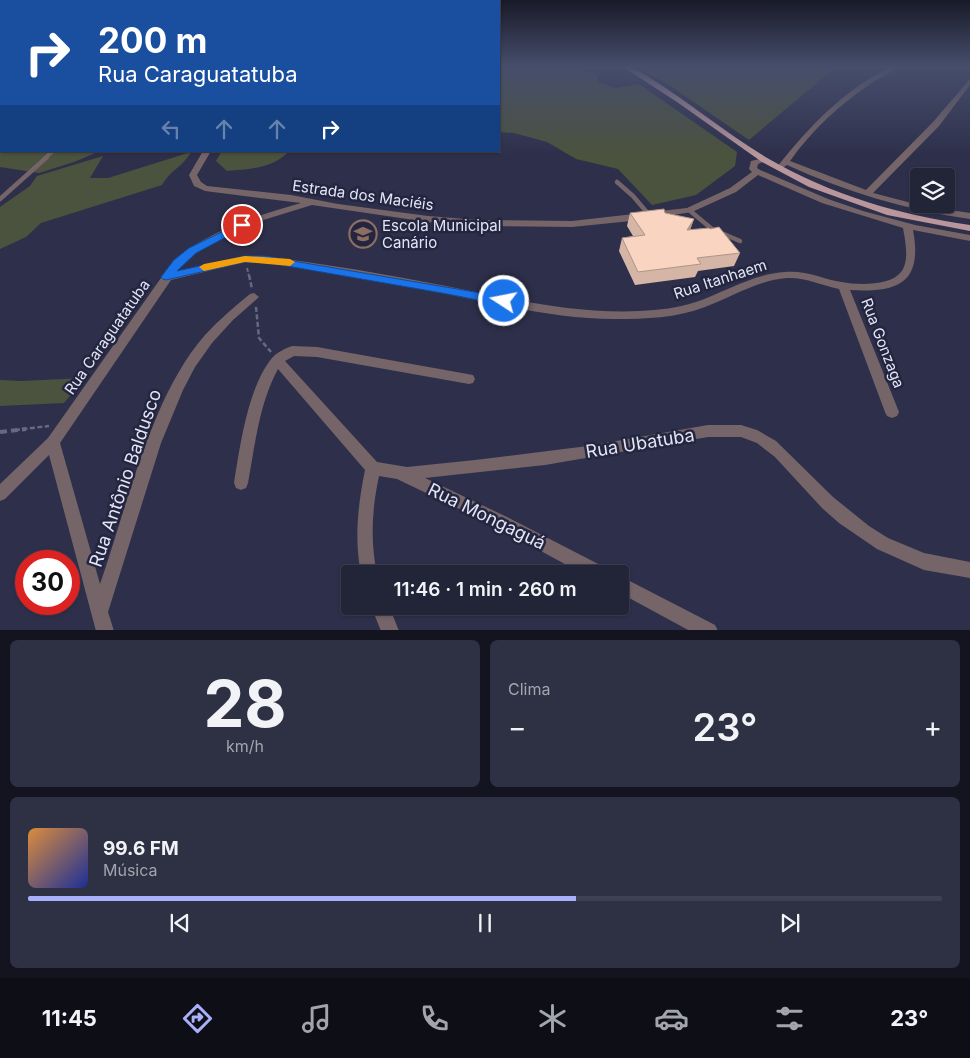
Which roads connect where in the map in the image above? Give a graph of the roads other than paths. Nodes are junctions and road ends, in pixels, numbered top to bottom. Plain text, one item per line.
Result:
1 (676, 96) edge
2 (852, 96) edge
3 (958, 96) edge
4 (52, 152) edge
5 (206, 152) edge
6 (764, 160) junction
7 (780, 165) junction
8 (755, 170) junction
9 (616, 182) dead end
10 (868, 193) junction
11 (0, 199) edge
12 (313, 202) junction
13 (689, 210) junction
14 (650, 216) junction
15 (970, 216) edge
16 (907, 226) junction
17 (970, 228) edge
18 (970, 238) edge
19 (740, 241) dead end
20 (166, 277) junction
21 (843, 286) junction
22 (254, 297) road end
23 (278, 360) junction
24 (469, 379) dead end
25 (892, 412) dead end
26 (53, 442) junction
27 (373, 468) junction
28 (400, 474) junction
29 (241, 483) dead end
30 (0, 494) edge
31 (367, 565) edge
32 (583, 565) edge
33 (970, 570) edge
34 (629, 589) edge
35 (100, 610) junction
36 (384, 615) edge
37 (105, 630) edge
38 (390, 630) edge
39 (709, 630) edge

1 - 6 main road
2 - 7 street
3 - 10 street
4 - 11 lane
5 - 12 street, Estrada dos Maciéis
6 - 7 main road
6 - 8 street, Estrada dos Maciéis
7 - 8 street, Estrada dos Maciéis
7 - 10 street
7 - 17 main road
8 - 13 street, Estrada dos Maciéis
8 - 16 street
9 - 14 lane
10 - 15 street
12 - 14 street, Estrada dos Maciéis
12 - 20 street, Rua Caraguatatuba
13 - 14 street, Estrada dos Maciéis
13 - 19 lane
16 - 18 street
16 - 21 street, Rua Itanhaem
20 - 21 street, Rua Itanhaem
20 - 26 street, Rua Caraguatatuba
21 - 25 street, Rua Gonzaga
22 - 35 street, Rua Antônio Baldusco
23 - 24 street
23 - 27 street
23 - 29 street
26 - 30 street, Rua Caraguatatuba
26 - 35 street
27 - 28 street, Rua Ubatuba
27 - 31 street
28 - 32 street, Rua Mongaguá
28 - 33 street, Rua Ubatuba
34 - 39 street
35 - 37 street
36 - 38 street

